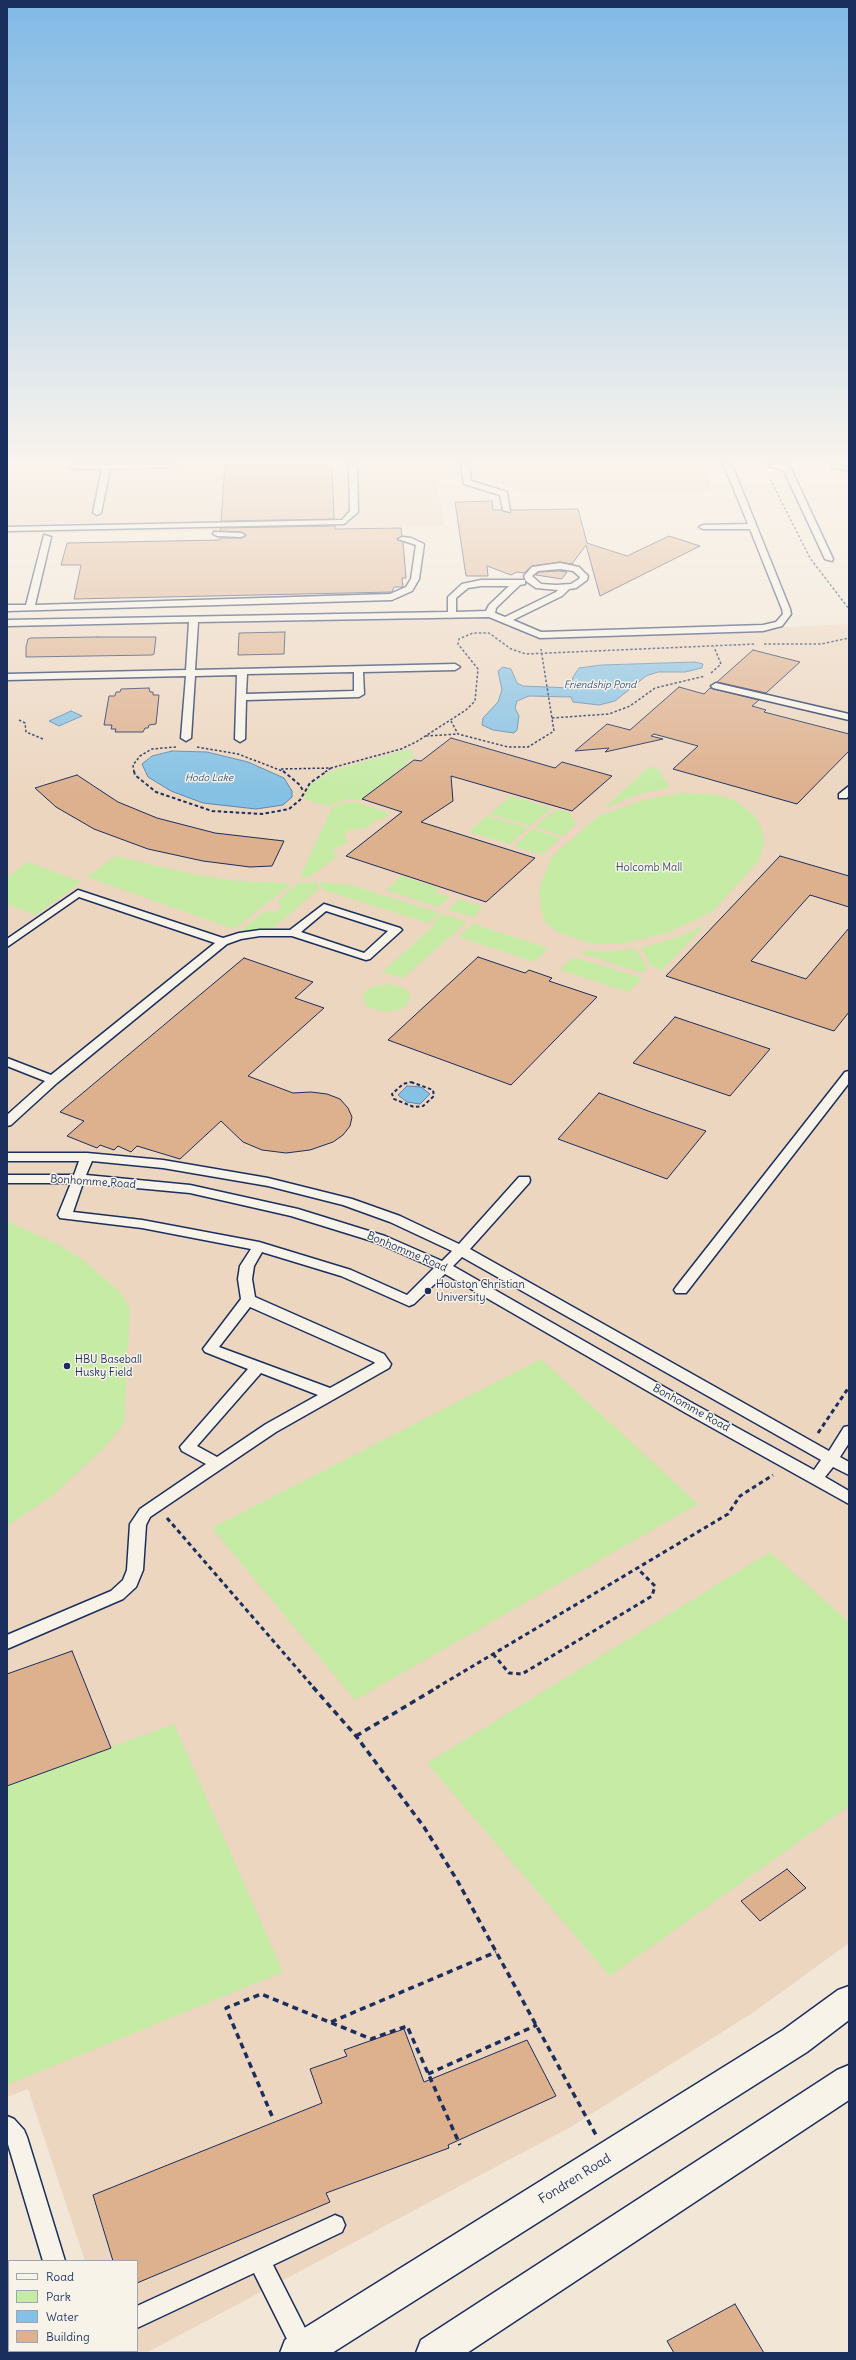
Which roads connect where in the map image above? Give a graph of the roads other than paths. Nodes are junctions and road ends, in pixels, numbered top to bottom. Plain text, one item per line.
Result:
1 (38, 575) edge
2 (416, 575) edge
3 (530, 575) edge
4 (582, 575) edge
5 (773, 575) edge
6 (529, 579) junction
7 (517, 583) junction
8 (565, 588) junction
9 (308, 600) junction
10 (30, 607) junction
11 (7, 608) edge
12 (490, 614) junction
13 (452, 615) junction
14 (308, 617) junction
15 (194, 619) junction
16 (505, 620) junction
17 (7, 623) edge
18 (455, 667) dead end
19 (358, 669) junction
20 (242, 672) junction
21 (191, 673) junction
22 (7, 677) edge
23 (716, 686) dead end
24 (241, 697) junction
25 (849, 717) edge
26 (240, 739) dead end
27 (189, 742) road end
28 (293, 934) junction
29 (223, 942) junction
30 (7, 944) edge
31 (7, 1062) edge
32 (849, 1075) edge
33 (53, 1080) junction
34 (7, 1122) edge
35 (7, 1157) edge
36 (87, 1157) junction
37 (7, 1179) edge
38 (80, 1179) junction
39 (524, 1180) dead end
40 (259, 1246) junction
41 (461, 1250) junction
42 (444, 1267) junction
43 (681, 1290) dead end
44 (248, 1300) junction
45 (258, 1367) junction
46 (331, 1394) junction
47 (849, 1432) edge
48 (832, 1459) junction
49 (218, 1464) junction
50 (849, 1469) edge
51 (815, 1479) junction
52 (849, 1498) edge
53 (7, 1642) edge
54 (849, 2001) edge
55 (849, 2081) edge
56 (7, 2126) edge
57 (335, 2225) dead end
58 (54, 2260) edge
59 (259, 2260) junction
60 (138, 2317) edge
61 (301, 2352) edge
62 (434, 2353) edge

1 - 10 lane
2 - 9 lane
3 - 6 lane
4 - 8 lane
5 - 16 lane
6 - 7 lane
6 - 8 lane
7 - 12 lane
7 - 13 lane
8 - 16 lane
9 - 10 lane
9 - 14 lane
10 - 11 lane
12 - 13 lane
12 - 16 lane
13 - 14 lane
14 - 15 lane
15 - 17 lane
15 - 21 lane
18 - 19 lane
19 - 20 lane
19 - 24 lane
20 - 21 lane
20 - 24 lane
21 - 22 lane
21 - 27 lane
23 - 25 lane
24 - 26 lane
28 - 28 lane
28 - 29 lane
29 - 30 lane
29 - 33 lane
31 - 33 lane
32 - 43 lane
33 - 34 lane
35 - 36 lane, Bonhomme Road
36 - 38 lane
36 - 41 lane, Bonhomme Road
37 - 38 lane, Bonhomme Road
38 - 40 lane
38 - 42 lane, Bonhomme Road
39 - 41 lane
40 - 42 lane
40 - 44 lane
41 - 42 lane
41 - 48 lane, Bonhomme Road
42 - 51 lane, Bonhomme Road
44 - 45 lane
44 - 46 lane
45 - 46 lane
45 - 49 lane
46 - 49 lane
47 - 48 lane
48 - 50 lane, Bonhomme Road
48 - 51 lane
49 - 53 lane
51 - 52 lane, Bonhomme Road
54 - 61 main road, Fondren Road
55 - 62 main road
56 - 58 lane
57 - 59 lane
59 - 60 lane
59 - 61 lane

